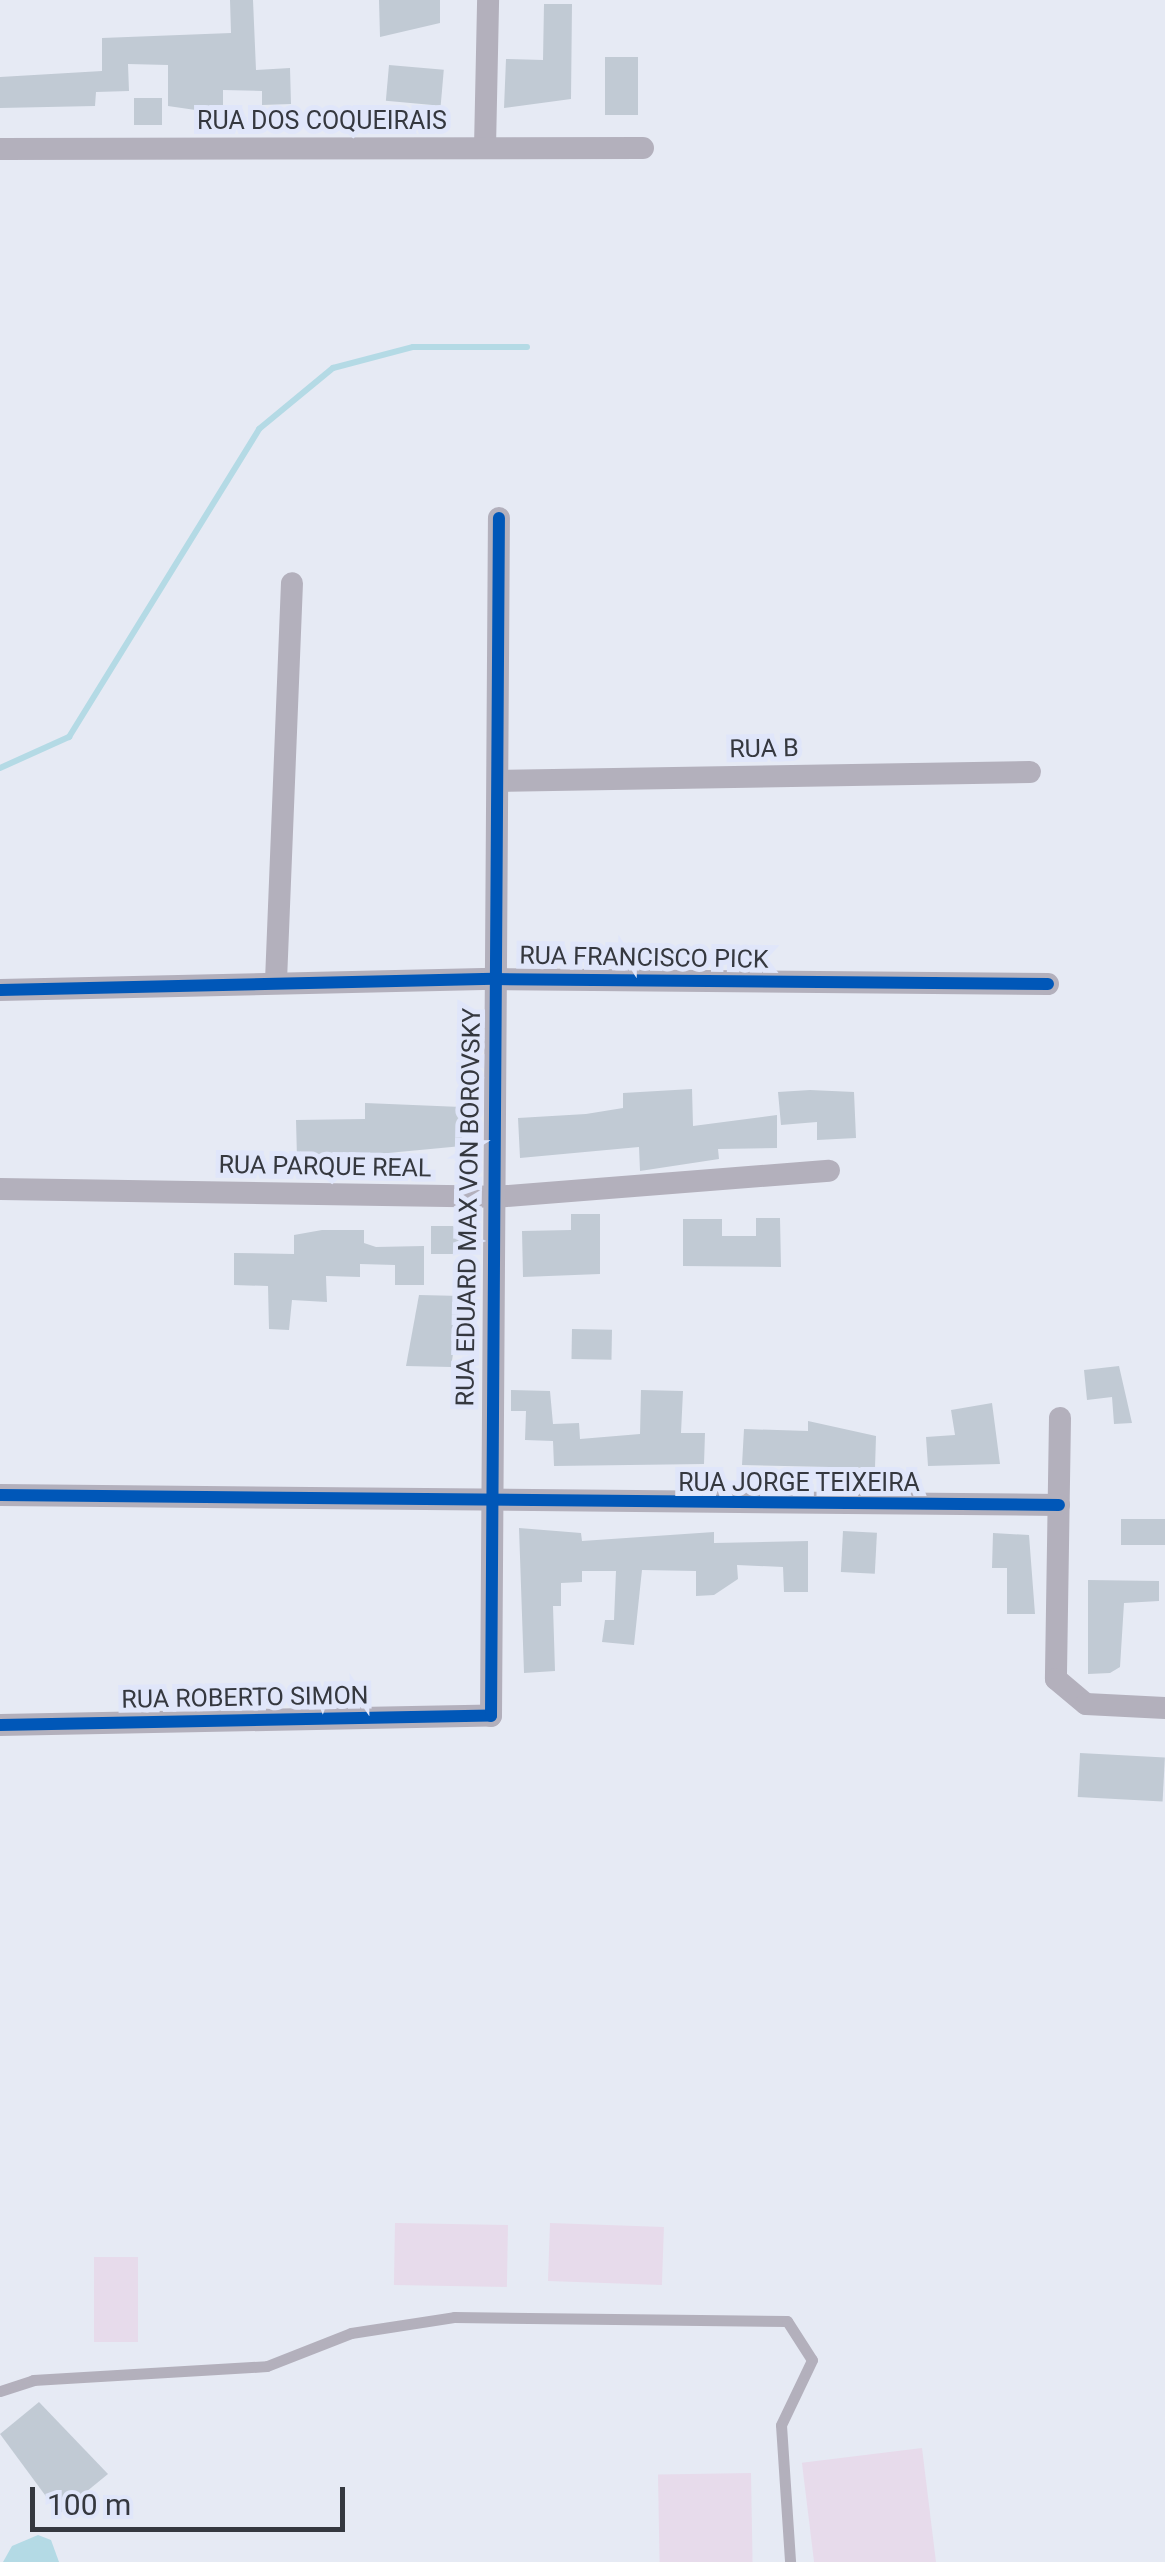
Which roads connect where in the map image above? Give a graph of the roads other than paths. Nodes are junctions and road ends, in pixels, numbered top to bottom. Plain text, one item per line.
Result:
1 (488, 0) edge
2 (485, 148) junction
3 (643, 148) dead end
4 (0, 150) edge
5 (500, 518) dead end
6 (292, 583) dead end
7 (1030, 772) dead end
8 (500, 781) junction
9 (494, 979) junction
10 (276, 981) junction
11 (1048, 984) dead end
12 (0, 990) edge
13 (829, 1172) dead end
14 (0, 1189) edge
15 (494, 1196) junction
16 (1060, 1418) dead end
17 (0, 1496) edge
18 (1059, 1505) junction
19 (488, 1506) junction
20 (1165, 1708) edge
21 (491, 1716) joint
22 (0, 1724) edge
23 (0, 2391) edge
24 (790, 2562) edge

1 - 2 street
2 - 3 street, RUA DOS COQUEIRAIS
2 - 4 street, RUA DOS COQUEIRAIS
5 - 8 street, RUA EDUARD MAX VON BOROVSKY
6 - 10 street
7 - 8 street, RUA B
8 - 9 street, RUA EDUARD MAX VON BOROVSKY
9 - 10 street, RUA FRANCISCO PICK
9 - 11 street, RUA FRANCISCO PICK
9 - 15 street, RUA EDUARD MAX VON BOROVSKY
10 - 12 street, RUA FRANCISCO PICK
13 - 15 street, RUA PARQUE REAL
14 - 15 street, RUA PARQUE REAL
15 - 19 street, RUA EDUARD MAX VON BOROVSKY
16 - 18 street
17 - 19 street, RUA JORGE TEIXEIRA
18 - 19 street, RUA JORGE TEIXEIRA
18 - 20 street
19 - 21 street, RUA EDUARD MAX VON BOROVSKY
21 - 22 street, RUA ROBERTO SIMON
23 - 24 lane

